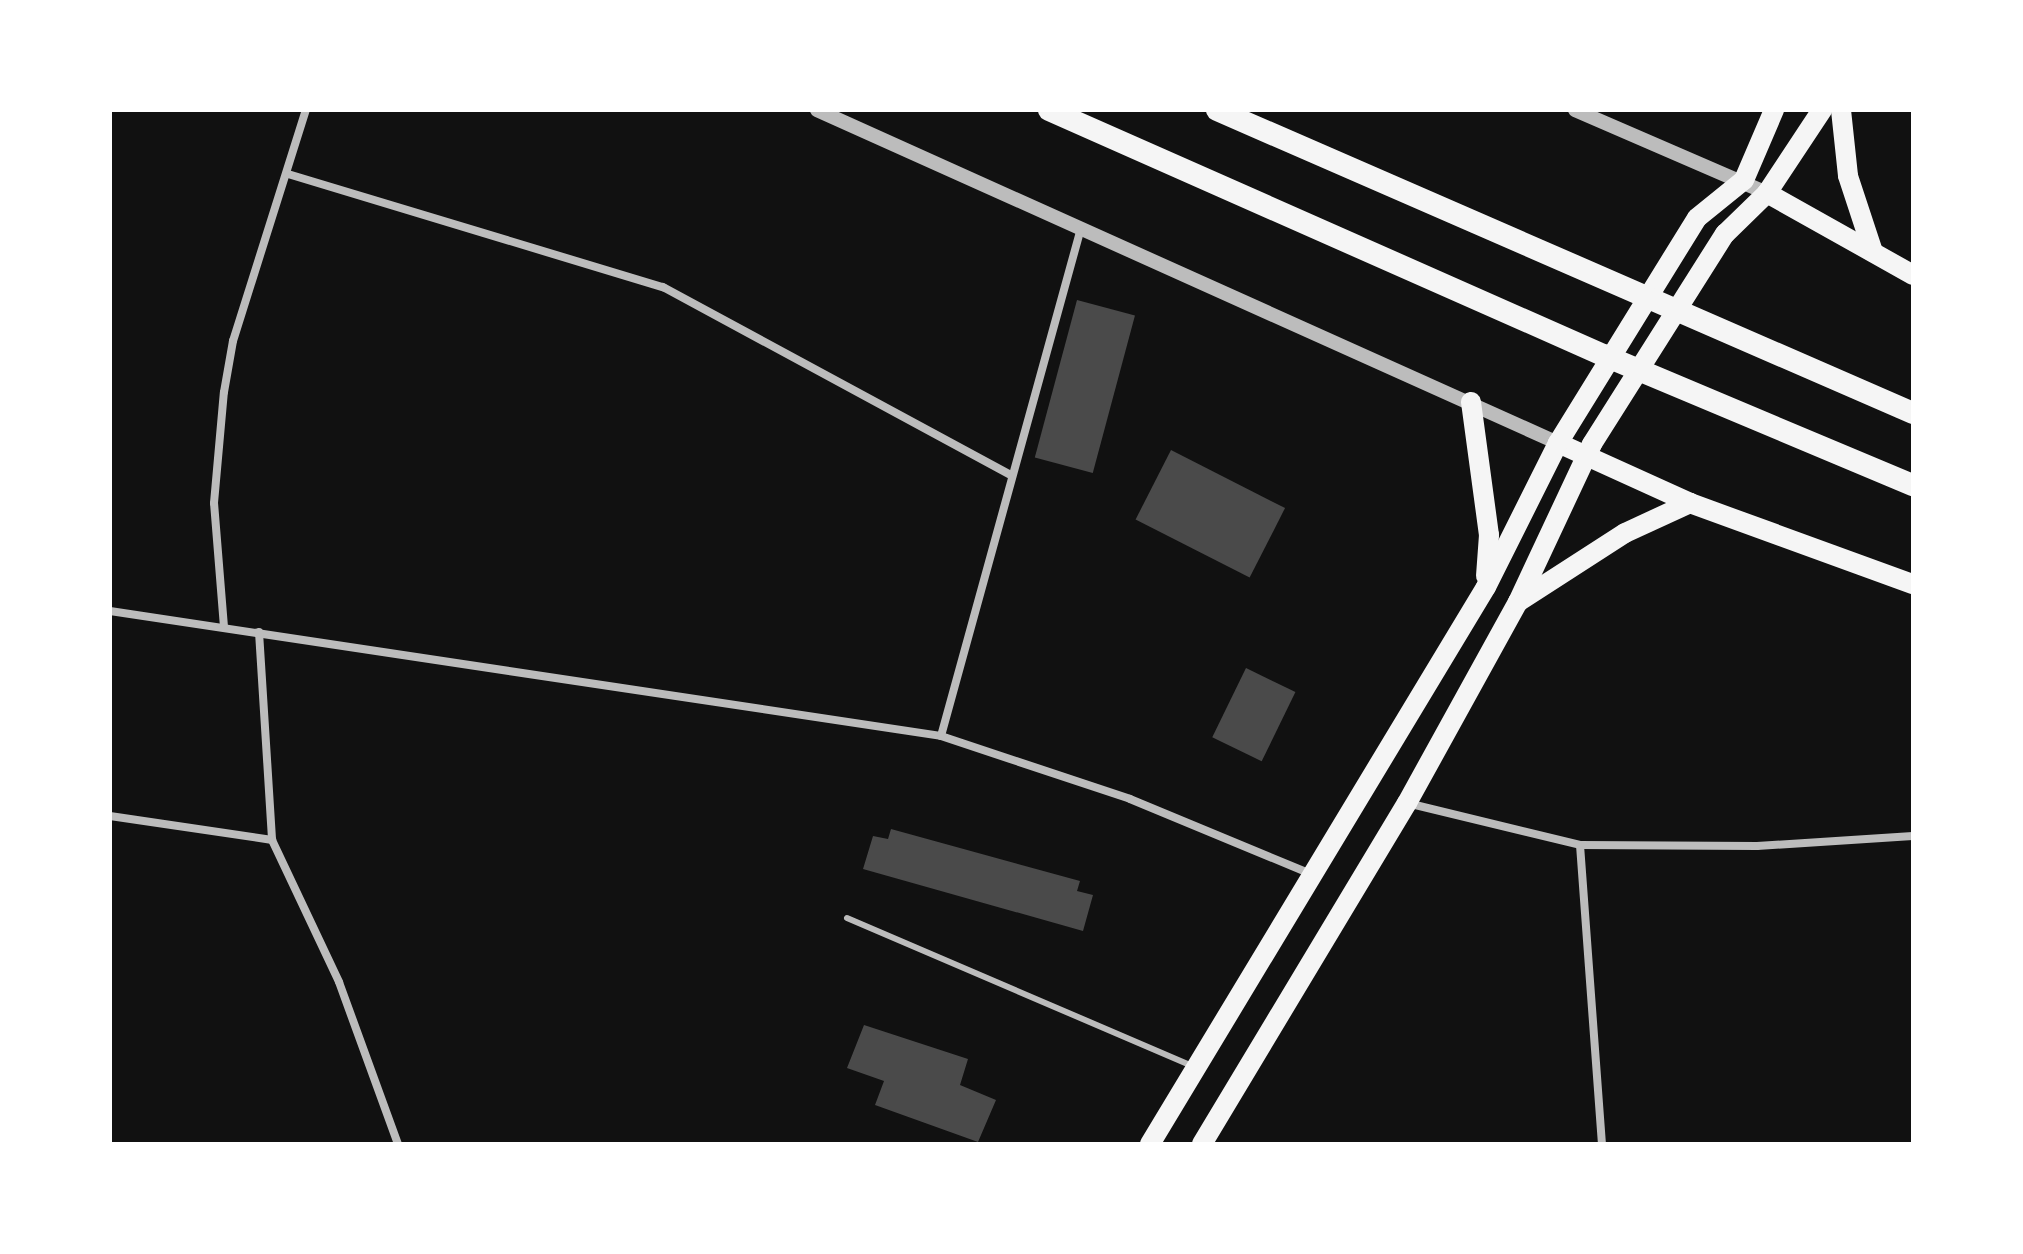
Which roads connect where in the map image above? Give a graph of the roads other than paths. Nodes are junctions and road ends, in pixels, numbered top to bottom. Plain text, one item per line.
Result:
1 (306, 110) edge
2 (817, 110) edge
3 (1049, 110) edge
4 (1217, 110) edge
5 (1575, 110) edge
6 (1774, 110) edge
7 (1822, 110) edge
8 (1841, 110) edge
9 (288, 174) junction
10 (1744, 180) junction
11 (1767, 193) junction
12 (1081, 228) junction
13 (1873, 252) junction
14 (1913, 275) edge
15 (1471, 402) junction
16 (1913, 413) edge
17 (1562, 436) junction
18 (1590, 450) junction
19 (1010, 475) junction
20 (1913, 485) edge
21 (1690, 503) junction
22 (1913, 584) edge
23 (1486, 587) junction
24 (1518, 602) junction
25 (110, 611) edge
26 (224, 627) junction
27 (259, 632) junction
28 (941, 736) junction
29 (1407, 803) junction
30 (110, 816) edge
31 (1913, 836) edge
32 (272, 840) junction
33 (1580, 845) junction
34 (1309, 873) junction
35 (847, 918) dead end
36 (1195, 1067) junction
37 (398, 1144) edge
38 (1150, 1144) edge
39 (1202, 1144) edge
40 (1602, 1144) edge

1 - 9 street
2 - 12 street
3 - 20 highway
4 - 16 highway
5 - 10 street
6 - 10 main road
7 - 11 main road
8 - 13 main road
9 - 19 street
9 - 26 street
10 - 11 street
10 - 17 main road
11 - 13 main road
11 - 18 main road
12 - 15 street
12 - 19 street
13 - 14 main road
15 - 17 street
15 - 23 main road
17 - 18 main road
17 - 23 main road
18 - 21 main road
18 - 24 main road
19 - 28 street
21 - 22 main road
21 - 24 main road
23 - 34 main road
24 - 29 main road
25 - 26 street
26 - 27 street
27 - 28 street
27 - 32 street
28 - 34 street
29 - 33 street
29 - 39 main road
30 - 32 street
31 - 33 street
32 - 37 street
33 - 40 street
34 - 36 main road
35 - 36 lane
36 - 38 main road

